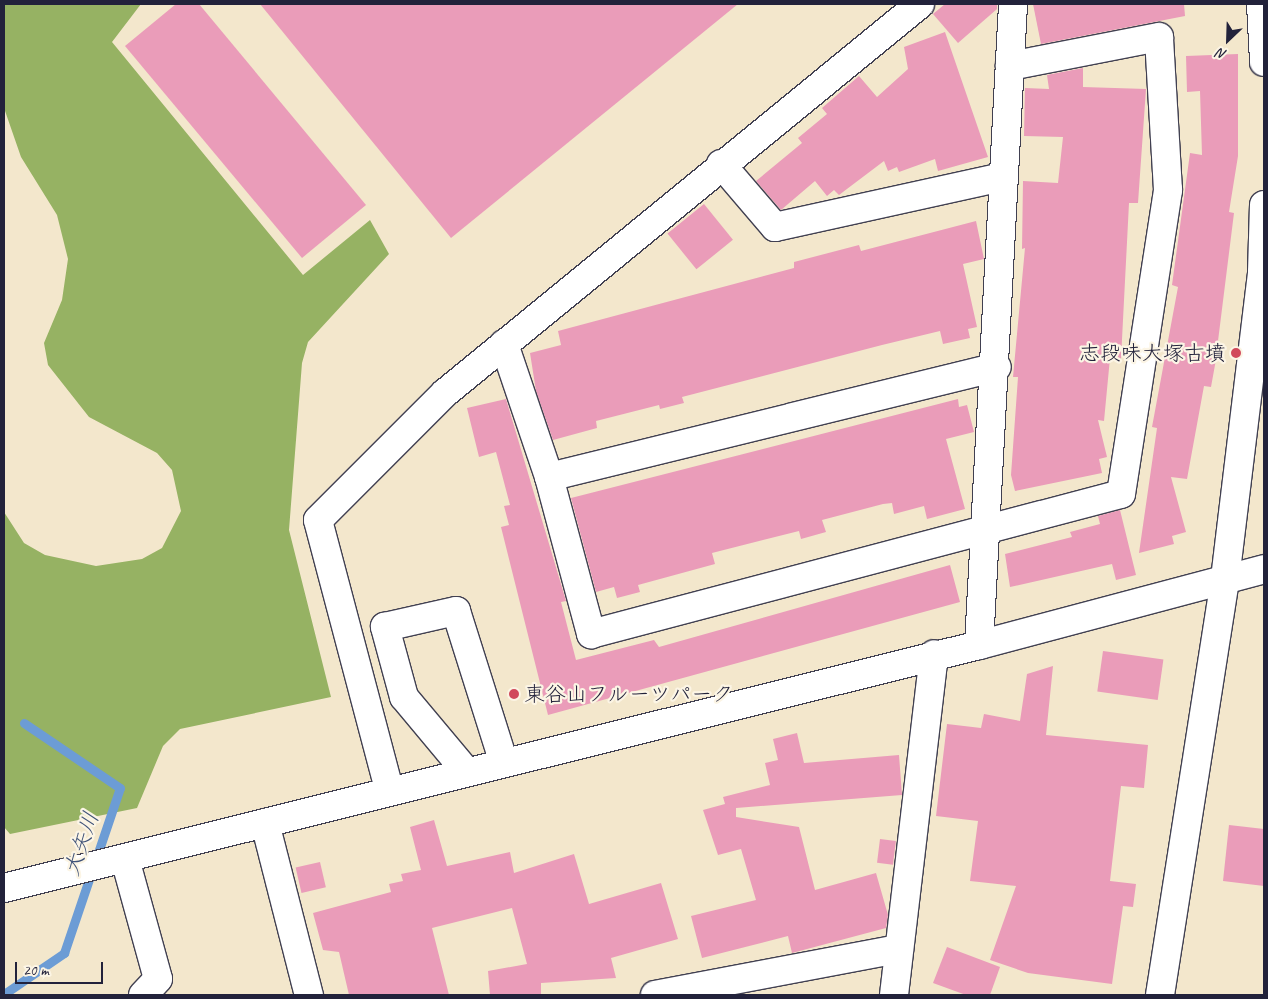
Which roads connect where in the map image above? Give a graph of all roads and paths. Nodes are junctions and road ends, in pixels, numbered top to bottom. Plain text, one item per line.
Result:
1 (920, 4) edge
2 (1013, 4) edge
3 (1262, 4) edge
4 (1264, 62) edge
5 (1010, 66) junction
6 (721, 164) junction
7 (1002, 177) junction
8 (1264, 205) edge
9 (1261, 307) edge
10 (504, 344) junction
11 (997, 367) junction
12 (549, 477) junction
13 (986, 529) junction
14 (1264, 569) edge
15 (1225, 579) junction
16 (979, 645) junction
17 (934, 654) junction
18 (503, 760) junction
19 (465, 770) junction
20 (389, 789) junction
21 (265, 822) junction
22 (132, 858) junction
23 (4, 888) edge
24 (898, 950) junction
25 (727, 988) edge
26 (143, 995) edge
27 (309, 995) edge
28 (655, 995) edge
29 (894, 995) edge
30 (1160, 995) edge

1 - 6 street
2 - 5 street
3 - 4 street
5 - 7 street
5 - 13 street
6 - 7 street
6 - 10 street
7 - 11 street
8 - 9 street
9 - 15 street
10 - 12 street
10 - 20 street
11 - 12 street
11 - 13 street
12 - 13 street
13 - 16 street
14 - 15 street
15 - 16 street
15 - 30 street
16 - 17 street
17 - 18 street
17 - 24 street
18 - 19 street
18 - 19 street
19 - 20 street
20 - 21 street
21 - 22 street
21 - 27 street
22 - 23 street
22 - 26 street
24 - 25 street
24 - 29 street
25 - 28 street

